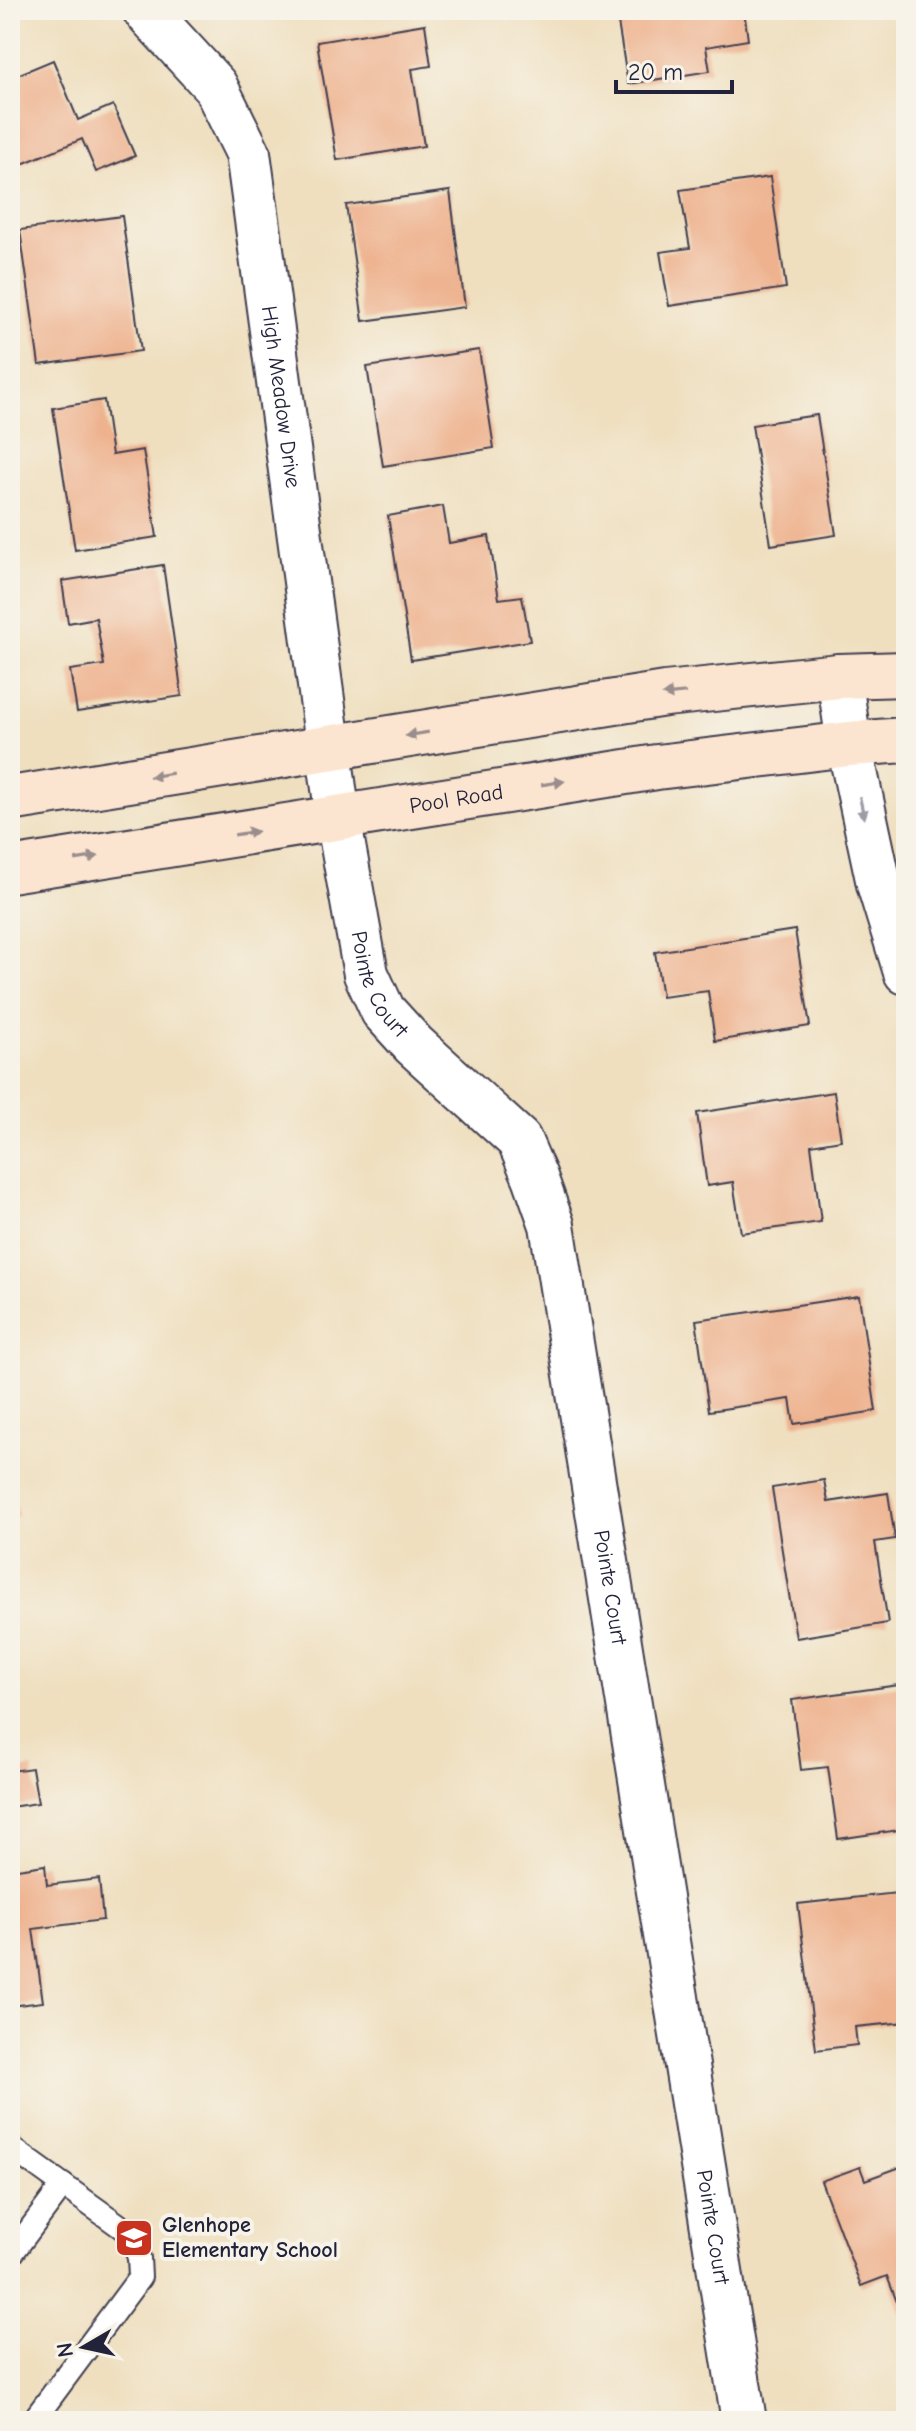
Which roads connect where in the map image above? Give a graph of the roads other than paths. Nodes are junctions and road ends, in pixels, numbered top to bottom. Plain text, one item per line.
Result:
1 (145, 10) edge
2 (906, 674) edge
3 (839, 676) junction
4 (906, 740) edge
5 (849, 744) junction
6 (328, 749) junction
7 (10, 799) edge
8 (338, 818) junction
9 (10, 870) edge
10 (906, 972) edge
11 (10, 2147) edge
12 (63, 2185) junction
13 (10, 2256) edge
14 (33, 2421) edge
15 (744, 2421) edge

1 - 6 street, High Meadow Drive
2 - 3 main road
3 - 5 street
3 -> 6 main road
4 - 5 main road, Pool Road
8 -> 5 main road, Pool Road
5 -> 10 street
6 -> 7 main road
6 - 8 street, High Meadow Drive
9 -> 8 main road, Pool Road
8 - 15 street, Pointe Court
11 - 12 lane
12 - 13 lane
12 - 14 lane

